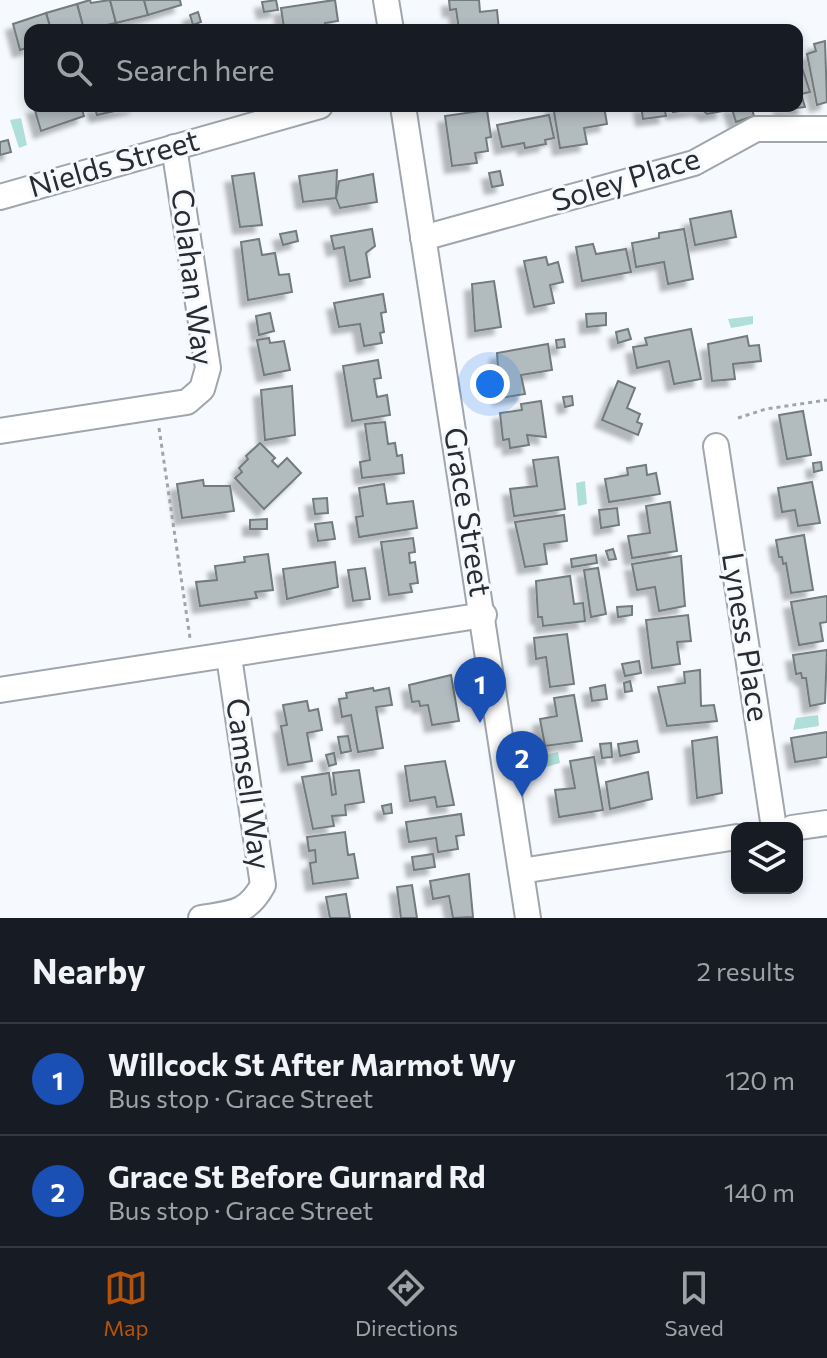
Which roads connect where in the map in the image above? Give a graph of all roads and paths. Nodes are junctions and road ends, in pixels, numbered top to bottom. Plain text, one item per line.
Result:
1 (386, 0) edge
2 (390, 24) edge
3 (299, 112) edge
4 (404, 112) edge
5 (827, 129) edge
6 (174, 147) junction
7 (0, 197) edge
8 (423, 238) junction
9 (827, 400) edge
10 (156, 407) junction
11 (738, 418) dead end
12 (0, 431) edge
13 (716, 446) dead end
14 (484, 615) junction
15 (229, 657) junction
16 (194, 662) junction
17 (0, 690) edge
18 (773, 822) edge
19 (827, 823) edge
20 (803, 826) edge
21 (731, 838) edge
22 (521, 871) junction
23 (201, 918) edge
24 (528, 918) edge

1 - 2 street
3 - 6 street, Nields Street
4 - 8 street, Grace Street
5 - 8 street, Soley Place
6 - 7 street, Nields Street
6 - 10 street, Colahan Way
8 - 14 street, Grace Street
9 - 11 path
10 - 12 street, Colahan Way
10 - 16 path
13 - 18 street, Lyness Place
14 - 15 street, Camsell Way
14 - 22 street, Grace Street
15 - 16 street, Camsell Way
15 - 23 street, Camsell Way
16 - 17 street, Camsell Way
19 - 20 street
21 - 22 street
22 - 24 street, Grace Street

